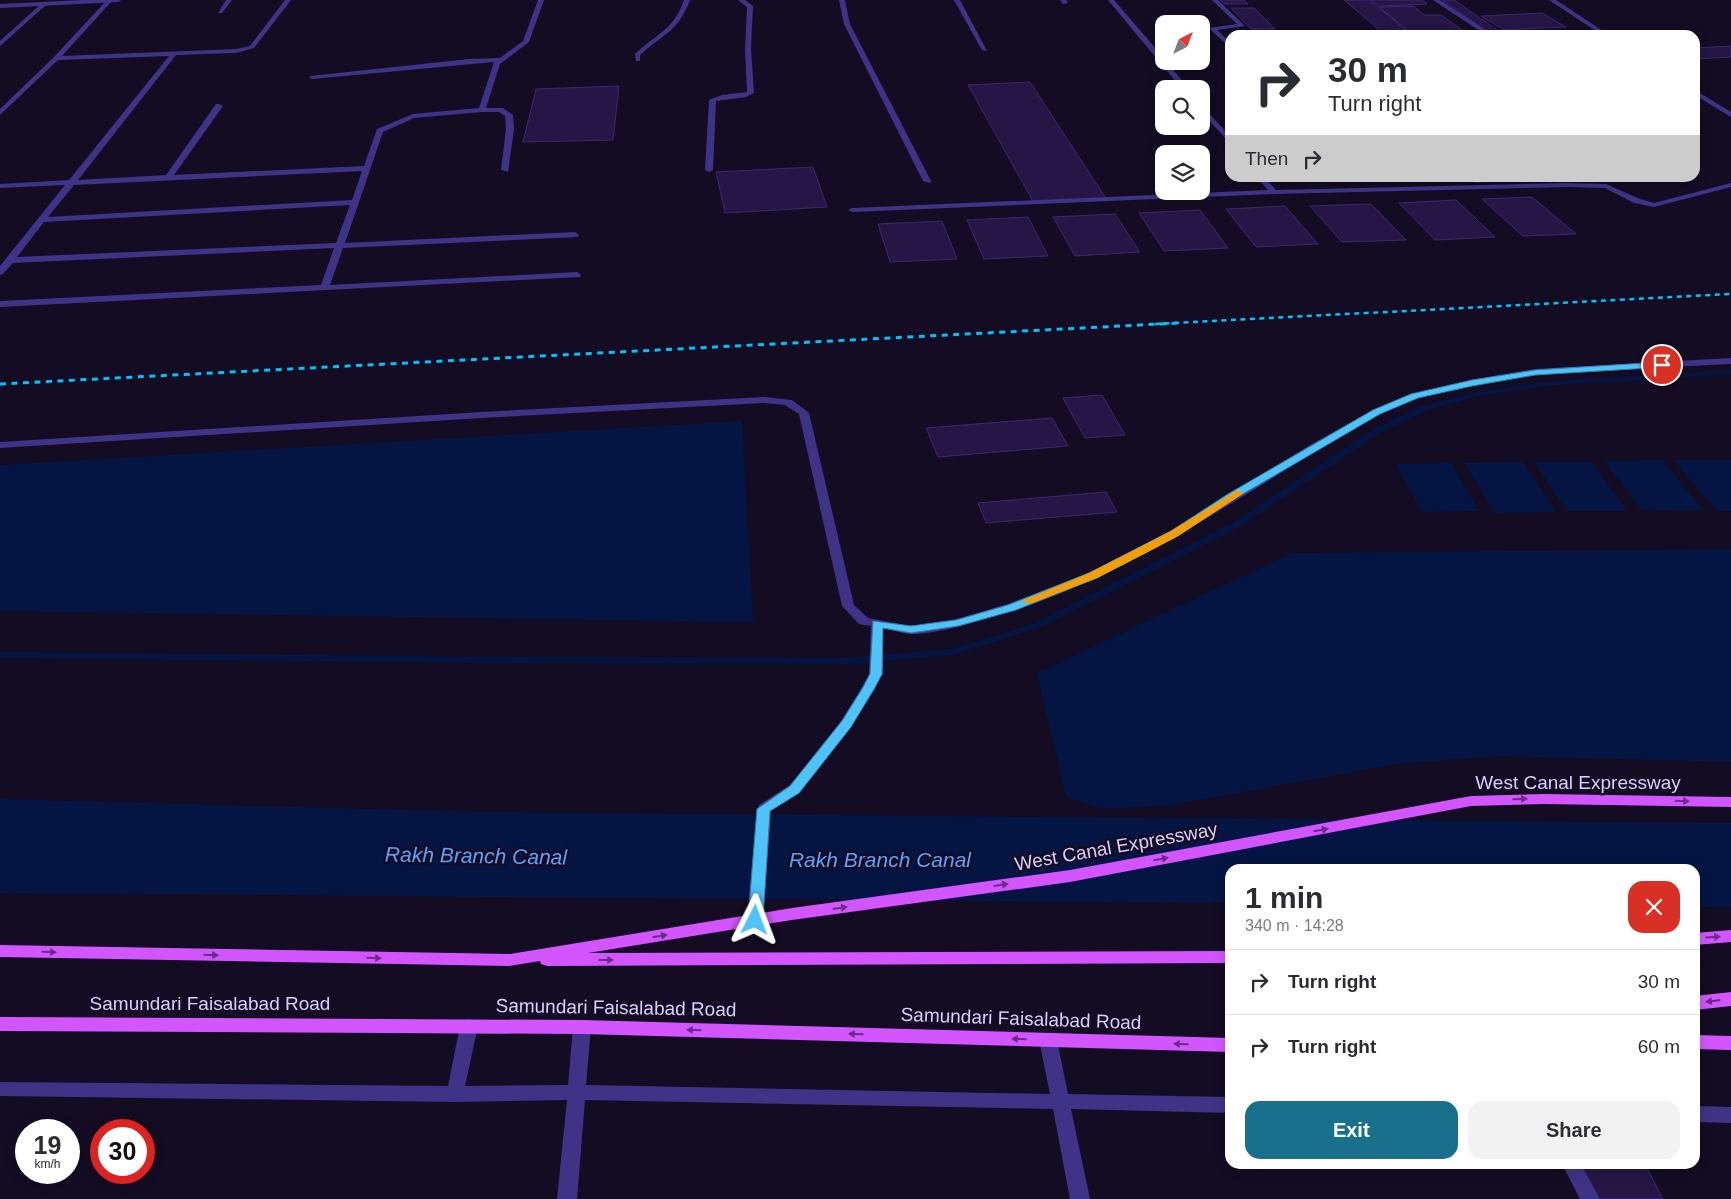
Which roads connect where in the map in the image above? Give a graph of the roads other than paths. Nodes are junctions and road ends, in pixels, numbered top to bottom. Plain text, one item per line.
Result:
1 (118, 0) edge
2 (228, 0) edge
3 (288, 0) edge
4 (541, 0) edge
5 (687, 0) edge
6 (741, 0) edge
7 (842, 0) edge
8 (957, 0) edge
9 (1111, 0) edge
10 (1215, 0) edge
11 (1436, 0) edge
12 (1552, 0) edge
13 (108, 2) junction
14 (43, 5) junction
15 (0, 6) edge
16 (220, 12) dead end
17 (1482, 30) edge
18 (1598, 30) edge
19 (1225, 41) edge
20 (0, 44) edge
21 (986, 50) dead end
22 (174, 54) junction
23 (56, 58) junction
24 (500, 60) junction
25 (638, 60) dead end
26 (312, 77) dead end
27 (1178, 80) edge
28 (1700, 95) edge
29 (219, 106) dead end
30 (482, 110) junction
31 (0, 113) edge
32 (1731, 115) edge
33 (1210, 118) edge
34 (1225, 135) edge
35 (368, 168) junction
36 (504, 170) dead end
37 (709, 170) dead end
38 (169, 178) junction
39 (927, 181) dead end
40 (72, 182) junction
41 (1265, 182) edge
42 (1731, 185) edge
43 (0, 186) edge
44 (1274, 192) junction
45 (355, 202) junction
46 (852, 210) dead end
47 (42, 220) junction
48 (574, 234) dead end
49 (341, 245) junction
50 (10, 260) junction
51 (0, 272) edge
52 (577, 274) dead end
53 (325, 287) junction
54 (0, 304) edge
55 (1731, 361) edge
56 (0, 445) edge
57 (877, 624) junction
58 (1731, 802) edge
59 (756, 912) junction
60 (1731, 936) edge
61 (1700, 938) edge
62 (0, 951) edge
63 (1225, 957) edge
64 (508, 960) junction
65 (1731, 999) edge
66 (1700, 1002) edge
67 (0, 1024) edge
68 (469, 1026) junction
69 (582, 1026) junction
70 (1048, 1040) junction
71 (1700, 1042) edge
72 (1731, 1042) edge
73 (1225, 1045) edge
74 (0, 1089) edge
75 (576, 1092) junction
76 (455, 1094) junction
77 (1060, 1102) junction
78 (1225, 1105) edge
79 (1700, 1114) edge
80 (1731, 1115) edge
81 (1574, 1169) edge
82 (567, 1199) edge
83 (1080, 1199) edge
84 (1590, 1199) edge

1 - 13 street
2 - 16 street
3 - 22 street
4 - 24 street
5 - 25 street
6 - 37 street
7 - 39 street
8 - 21 street
9 - 27 street
10 - 19 street
11 - 17 street
12 - 18 street
13 - 14 street
13 - 23 street
14 - 15 street
14 - 20 street
22 - 23 street
22 - 40 street
23 - 31 street
24 - 26 street
24 - 30 street
28 - 32 street
29 - 38 street
30 - 35 street
30 - 36 street
33 - 34 street
35 - 38 street
35 - 45 street
38 - 40 street
40 - 43 street
40 - 47 street
41 - 44 street
42 - 44 street
44 - 46 street
45 - 47 street
45 - 49 street
47 - 50 street
48 - 49 street
49 - 50 street
49 - 53 street
50 - 51 street
52 - 53 street
53 - 54 street
55 - 57 street
56 - 57 street
57 - 59 street
59 -> 58 main road, West Canal Expressway
64 -> 59 main road, West Canal Expressway
61 -> 60 main road
62 -> 64 main road
64 -> 63 main road
65 -> 66 main road
67 - 68 main road, Samundari Faisalabad Road
68 - 69 main road, Samundari Faisalabad Road
68 - 76 street
70 -> 69 main road, Samundari Faisalabad Road
69 - 75 street
73 -> 70 main road, Samundari Faisalabad Road
70 - 77 street
71 - 72 main road
74 - 76 street
75 - 76 street
75 - 77 street
75 - 82 street
77 - 78 street
77 - 83 street
79 - 80 street
81 - 84 street

